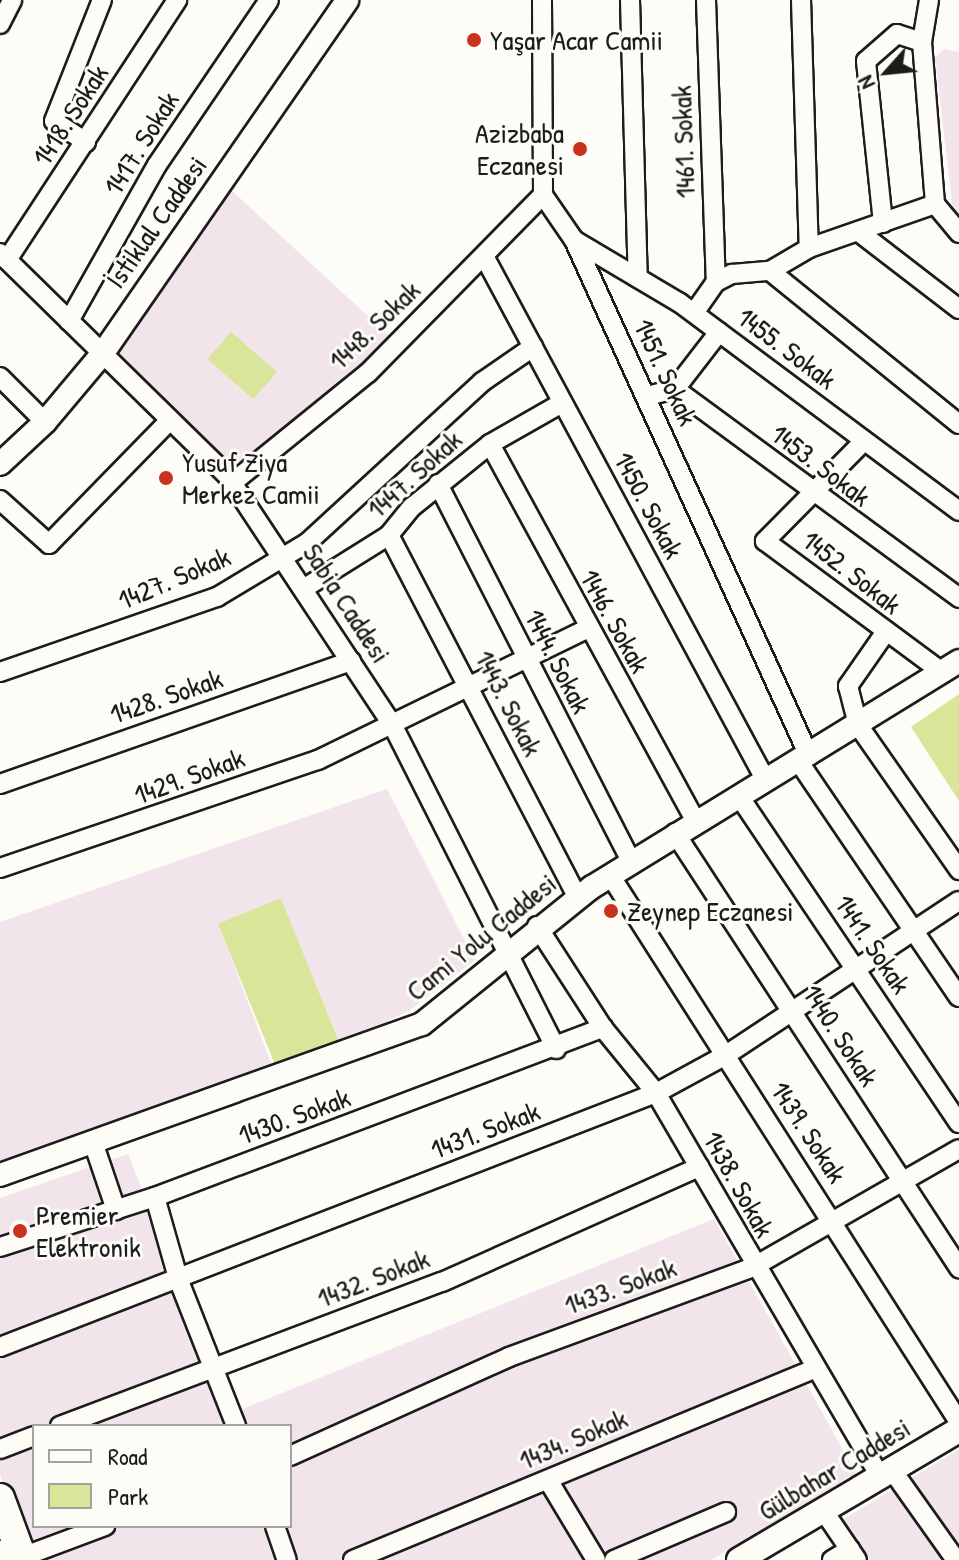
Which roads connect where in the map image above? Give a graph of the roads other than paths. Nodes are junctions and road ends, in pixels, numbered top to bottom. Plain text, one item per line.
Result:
1 (12, 0) edge
2 (102, 0) edge
3 (177, 0) edge
4 (269, 0) edge
5 (541, 0) edge
6 (630, 0) edge
7 (706, 0) edge
8 (801, 0) edge
9 (348, 1) edge
10 (923, 4) edge
11 (0, 24) edge
12 (922, 42) junction
13 (86, 142) junction
14 (543, 195) junction
15 (935, 204) junction
16 (883, 223) junction
17 (859, 232) junction
18 (959, 233) edge
19 (574, 240) junction
20 (809, 248) junction
21 (484, 256) junction
22 (4, 257) edge
23 (770, 271) junction
24 (638, 278) junction
25 (716, 282) junction
26 (959, 309) edge
27 (694, 313) junction
28 (69, 321) junction
29 (719, 332) junction
30 (533, 347) junction
31 (103, 353) junction
32 (0, 377) edge
33 (675, 389) junction
34 (647, 396) junction
35 (562, 403) junction
36 (170, 420) junction
37 (45, 422) junction
38 (959, 424) edge
39 (864, 441) junction
40 (490, 444) junction
41 (0, 464) edge
42 (232, 483) junction
43 (438, 484) junction
44 (813, 495) junction
45 (0, 500) edge
46 (959, 511) edge
47 (389, 535) junction
48 (284, 557) junction
49 (303, 589) junction
50 (959, 598) edge
51 (587, 629) junction
52 (885, 633) junction
53 (526, 660) junction
54 (351, 661) junction
55 (950, 666) edge
56 (0, 672) edge
57 (470, 690) junction
58 (858, 725) junction
59 (393, 726) junction
60 (804, 759) junction
61 (765, 779) junction
62 (0, 784) edge
63 (739, 796) junction
64 (696, 822) junction
65 (675, 833) junction
66 (631, 861) junction
67 (0, 868) edge
68 (959, 870) edge
69 (610, 875) junction
70 (578, 898) junction
71 (959, 901) edge
72 (537, 926) junction
73 (915, 931) junction
74 (509, 951) junction
75 (856, 969) junction
76 (959, 997) edge
77 (792, 1012) junction
78 (603, 1028) junction
79 (556, 1049) junction
80 (726, 1055) junction
81 (656, 1093) junction
82 (959, 1123) edge
83 (93, 1142) junction
84 (959, 1149) edge
85 (699, 1167) junction
86 (0, 1175) edge
87 (905, 1183) junction
88 (155, 1197) junction
89 (116, 1210) junction
90 (835, 1224) junction
91 (0, 1247) edge
92 (753, 1267) junction
93 (959, 1268) edge
94 (179, 1281) junction
95 (0, 1347) edge
96 (211, 1368) junction
97 (814, 1369) junction
98 (959, 1422) edge
99 (65, 1424) edge
100 (235, 1424) edge
101 (959, 1430) edge
102 (32, 1437) edge
103 (0, 1449) edge
104 (292, 1455) edge
105 (886, 1474) junction
106 (548, 1480) junction
107 (0, 1498) edge
108 (823, 1510) junction
109 (726, 1512) dead end
110 (99, 1528) edge
111 (276, 1528) edge
112 (854, 1555) edge
113 (12, 1558) edge
114 (287, 1560) edge
115 (353, 1560) edge
116 (596, 1560) edge
117 (614, 1560) edge
118 (739, 1560) edge
119 (832, 1560) edge
120 (956, 1560) edge

1 - 11 street
2 - 13 street
3 - 13 street, 1418. Sokak
4 - 28 street, 1417. Sokak
5 - 14 street
6 - 24 street
7 - 25 street, 1461. Sokak
8 - 20 street
9 - 31 street, İstiklal Caddesi
10 - 12 street
12 - 15 street
12 - 16 street
13 - 22 street, 1418. Sokak
14 - 19 street, 1451. Sokak
14 - 21 street, 1448. Sokak
15 - 16 street
15 - 18 street
16 - 17 street
17 - 20 street
17 - 26 street
19 - 24 street, 1455. Sokak
19 - 34 street, 1451. Sokak
20 - 23 street
21 - 30 street, 1450. Sokak
21 - 42 street, 1448. Sokak
22 - 28 street, Sabia Caddesi
23 - 25 street
23 - 38 street
24 - 27 street, 1455. Sokak
25 - 27 street
27 - 29 street, 1455. Sokak
28 - 31 street, Sabia Caddesi
29 - 33 street
29 - 39 street, 1455. Sokak
30 - 35 street, 1450. Sokak
30 - 48 street, 1427. Sokak
31 - 36 street, Sabia Caddesi
31 - 37 street, İstiklal Caddesi
32 - 37 street
33 - 34 street
33 - 44 street, 1453. Sokak
34 - 60 street, 1451. Sokak
35 - 40 street, 1447. Sokak
35 - 61 street, 1450. Sokak
36 - 42 street, Sabia Caddesi
36 - 45 street
37 - 41 street, İstiklal Caddesi
39 - 44 street, 1452. Sokak
39 - 46 street, 1455. Sokak
40 - 43 street, 1447. Sokak
40 - 51 street, 1446. Sokak
42 - 48 street, Sabia Caddesi
43 - 47 street, 1447. Sokak
43 - 53 street, 1444. Sokak
44 - 50 street, 1453. Sokak
44 - 52 street, 1452. Sokak
47 - 49 street, 1447. Sokak
47 - 57 street, 1443. Sokak
48 - 49 street, Sabia Caddesi
48 - 56 street, 1427. Sokak
49 - 54 street, Sabia Caddesi
51 - 53 street, 1429. Sokak
51 - 64 street, 1446. Sokak
52 - 55 street, 1452. Sokak
52 - 58 street
53 - 57 street, 1429. Sokak
53 - 66 street, 1444. Sokak
54 - 59 street, Sabia Caddesi
54 - 62 street, 1428. Sokak
55 - 58 street, Cami Yolu Caddesi
57 - 59 street, 1429. Sokak
57 - 70 street, 1443. Sokak
58 - 60 street, Cami Yolu Caddesi
58 - 68 street
59 - 67 street, 1429. Sokak
59 - 74 street, Sabia Caddesi
60 - 61 street, Cami Yolu Caddesi
60 - 73 street, 1451. Sokak
61 - 63 street, Cami Yolu Caddesi
63 - 64 street, Cami Yolu Caddesi
63 - 75 street, 1441. Sokak
64 - 65 street, Cami Yolu Caddesi
65 - 66 street, Cami Yolu Caddesi
65 - 77 street, 1440. Sokak
66 - 69 street, Cami Yolu Caddesi
69 - 70 street, Cami Yolu Caddesi
69 - 80 street, 1439. Sokak
70 - 72 street, Cami Yolu Caddesi
71 - 73 street, 1431. Sokak
72 - 74 street, Cami Yolu Caddesi
72 - 78 street, 1438. Sokak
73 - 75 street, 1431. Sokak
73 - 76 street, 1451. Sokak
74 - 79 street, Sabia Caddesi
74 - 83 street, Cami Yolu Caddesi
75 - 77 street, 1431. Sokak
75 - 82 street, 1441. Sokak
77 - 80 street, 1431. Sokak
77 - 87 street, 1440. Sokak
78 - 79 street, 1430. Sokak
78 - 81 street, 1438. Sokak
79 - 88 street, 1430. Sokak
80 - 81 street, 1431. Sokak
80 - 90 street, 1439. Sokak
81 - 85 street, 1438. Sokak
81 - 94 street, 1431. Sokak
83 - 86 street, Cami Yolu Caddesi
83 - 89 street
84 - 87 street, 1433. Sokak
85 - 92 street, 1438. Sokak
85 - 96 street, 1432. Sokak
87 - 90 street, 1433. Sokak
87 - 93 street, 1440. Sokak
88 - 89 street, 1430. Sokak
88 - 94 street
89 - 91 street, 1430. Sokak
90 - 92 street, 1433. Sokak
90 - 98 street, 1439. Sokak
92 - 97 street, 1438. Sokak
92 - 104 street, 1433. Sokak
94 - 95 street, 1431. Sokak
94 - 96 street
96 - 99 street, 1432. Sokak
96 - 100 street
97 - 105 street, 1438. Sokak
97 - 106 street, 1434. Sokak
101 - 105 main road, Gülbahar Caddesi
102 - 103 street
105 - 108 main road, Gülbahar Caddesi
105 - 120 street, 1438. Sokak
106 - 115 street, 1434. Sokak
106 - 116 street
107 - 113 main road
108 - 112 street
108 - 118 main road, Gülbahar Caddesi
109 - 117 street
110 - 113 street
111 - 114 street
112 - 119 street

